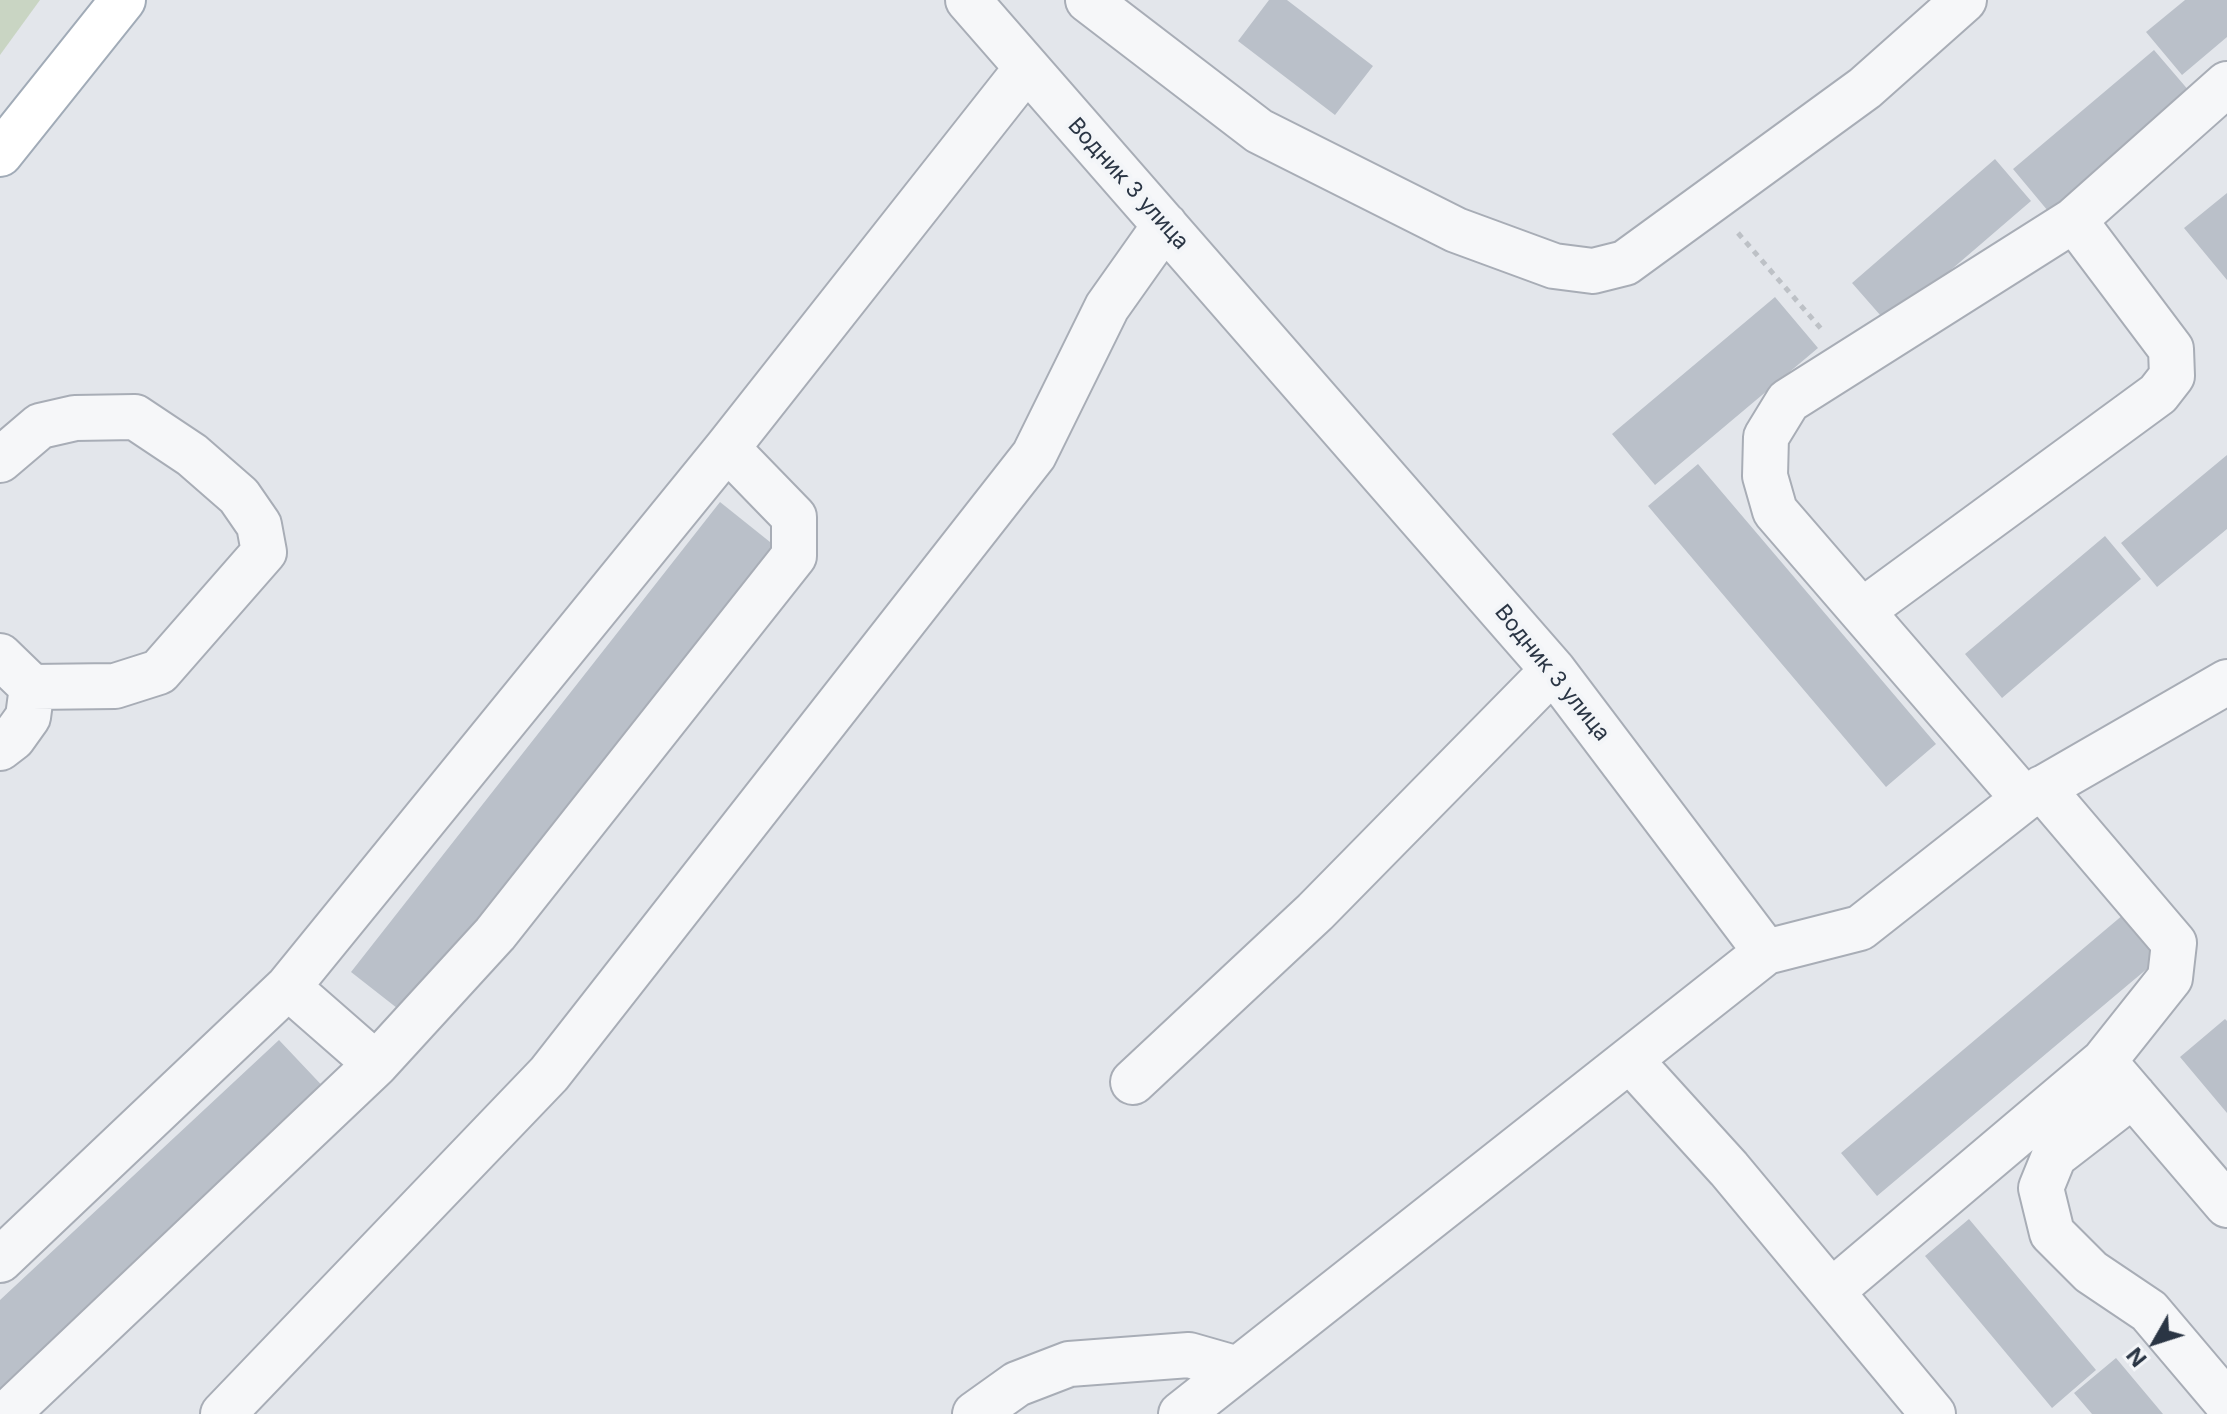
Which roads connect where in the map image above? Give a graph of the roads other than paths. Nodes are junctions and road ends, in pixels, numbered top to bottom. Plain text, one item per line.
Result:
1 (123, 0) edge
2 (968, 0) edge
3 (1088, 0) edge
4 (1964, 0) edge
5 (1026, 69) junction
6 (2227, 84) edge
7 (0, 154) edge
8 (2074, 220) junction
9 (1165, 225) junction
10 (727, 448) junction
11 (0, 460) edge
12 (1862, 611) junction
13 (0, 656) edge
14 (1553, 670) junction
15 (2227, 682) edge
16 (32, 687) junction
17 (0, 748) edge
18 (2033, 794) junction
19 (1766, 952) junction
20 (288, 987) junction
21 (1630, 1060) junction
22 (2104, 1061) junction
23 (376, 1064) junction
24 (1133, 1082) dead end
25 (2133, 1095) junction
26 (2227, 1205) edge
27 (0, 1260) edge
28 (1832, 1291) junction
29 (1238, 1369) junction
30 (2227, 1403) edge
31 (7, 1414) edge
32 (223, 1414) edge
33 (975, 1414) edge
34 (1181, 1414) edge
35 (1933, 1414) edge

1 - 7 main road
2 - 5 street, Водник 3 улица
3 - 4 street
5 - 9 street, Водник 3 улица
5 - 10 street
6 - 8 street
8 - 12 street
8 - 12 street
9 - 14 street, Водник 3 улица
9 - 32 street
10 - 20 street
10 - 23 street
11 - 16 street
12 - 18 street
13 - 16 street
14 - 19 street, Водник 3 улица
14 - 24 street
15 - 18 street
16 - 17 street
18 - 19 street
18 - 22 street
19 - 21 street
20 - 23 street
20 - 27 street
21 - 28 street
21 - 29 street
22 - 25 street
22 - 28 street
23 - 31 street
25 - 26 street
25 - 30 street
28 - 35 street
29 - 33 street
29 - 34 street

